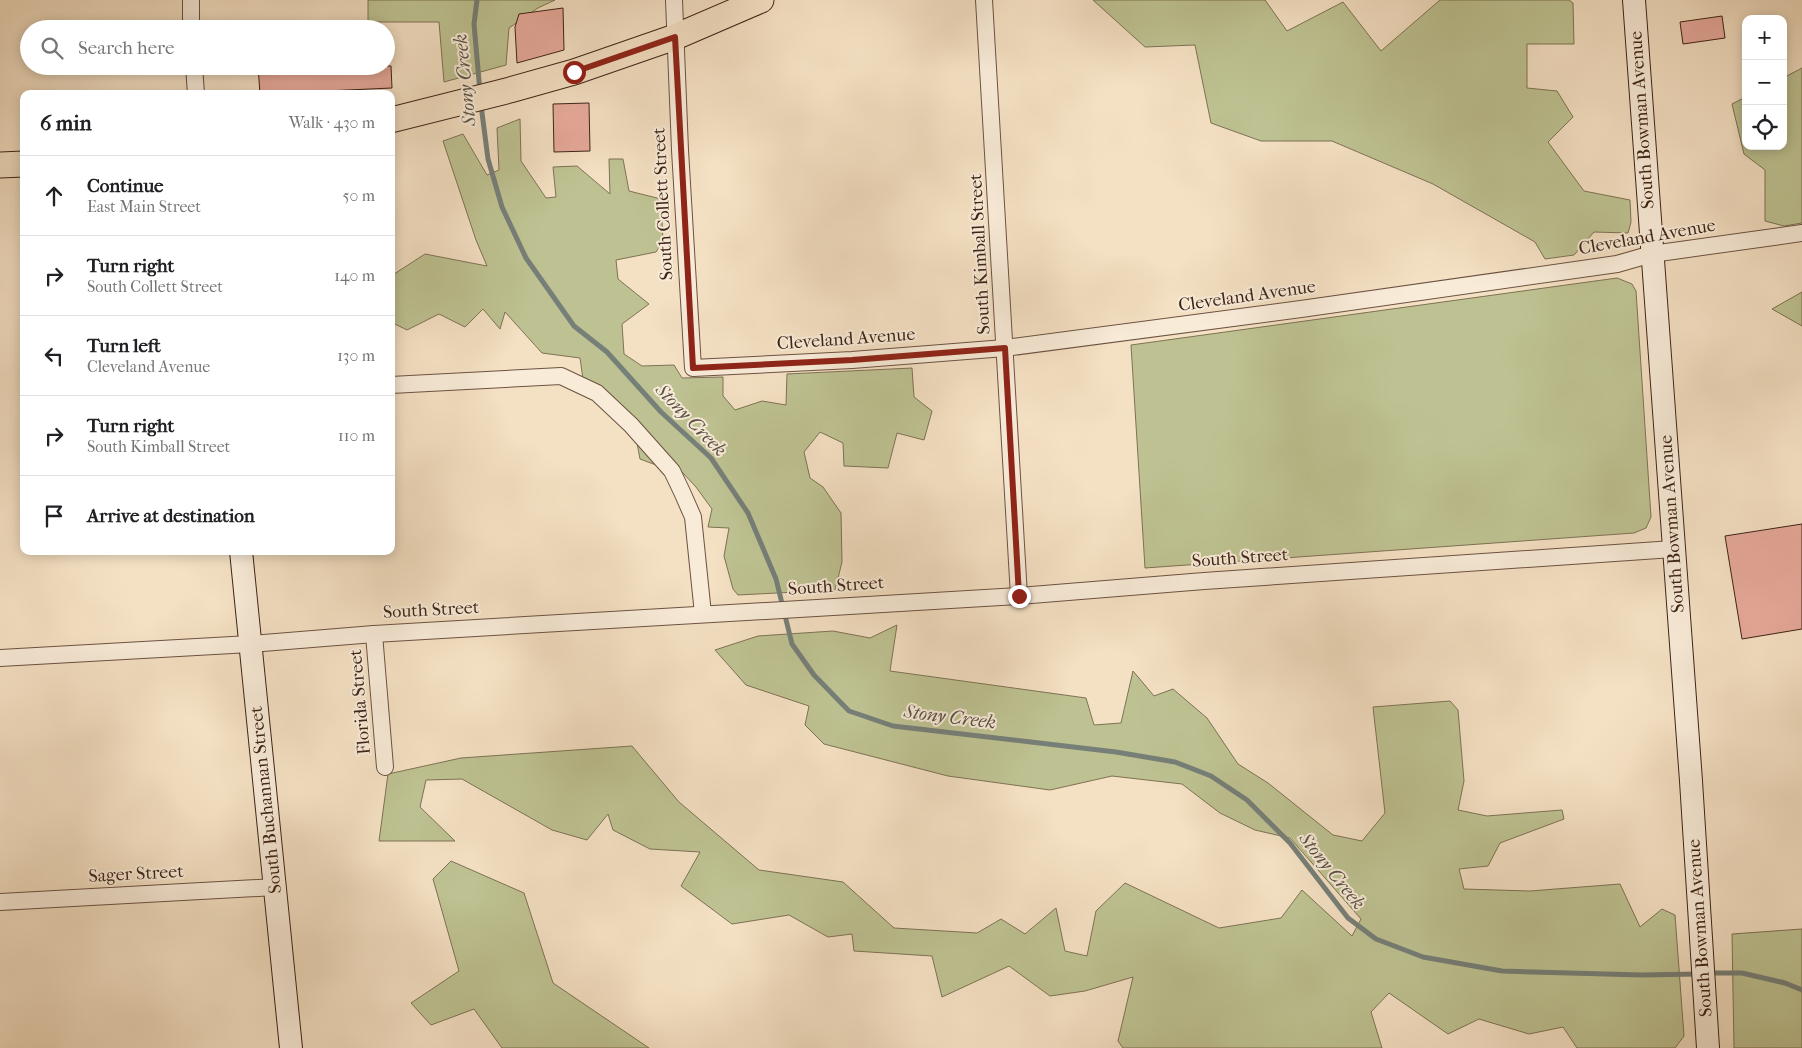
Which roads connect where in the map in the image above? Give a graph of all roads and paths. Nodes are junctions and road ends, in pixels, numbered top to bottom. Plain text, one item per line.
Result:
1 (191, 0) edge
2 (674, 0) edge
3 (761, 0) edge
4 (984, 0) edge
5 (1634, 0) edge
6 (191, 20) edge
7 (675, 37) junction
8 (195, 75) edge
9 (196, 90) edge
10 (395, 119) edge
11 (20, 164) edge
12 (0, 165) edge
13 (1802, 233) edge
14 (1652, 254) junction
15 (1005, 348) junction
16 (693, 368) joint
17 (395, 385) edge
18 (1674, 549) junction
19 (241, 555) edge
20 (1019, 596) junction
21 (703, 614) junction
22 (374, 634) junction
23 (250, 644) junction
24 (0, 653) edge
25 (385, 767) dead end
26 (275, 887) junction
27 (0, 902) edge
28 (291, 1048) edge
29 (1708, 1048) edge

1 - 6 street
2 - 7 street, South Collett Street
3 - 7 main road
4 - 15 street, South Kimball Street
5 - 14 main road, South Bowman Avenue
7 - 10 main road
7 - 16 street, South Collett Street
8 - 9 street
11 - 12 main road
13 - 14 street, Cleveland Avenue
14 - 15 street, Cleveland Avenue
14 - 18 main road, South Bowman Avenue
15 - 16 street, Cleveland Avenue
15 - 20 street, South Kimball Street
17 - 21 street
18 - 20 street, South Street
18 - 29 main road, South Bowman Avenue
19 - 23 main road, South Buchannan Street
20 - 21 street, South Street
21 - 22 street, South Street
22 - 23 street, South Street
22 - 25 street, Florida Street
23 - 24 street, South Street
23 - 26 main road, South Buchannan Street
26 - 27 street, Sager Street
26 - 28 main road, South Buchannan Street

